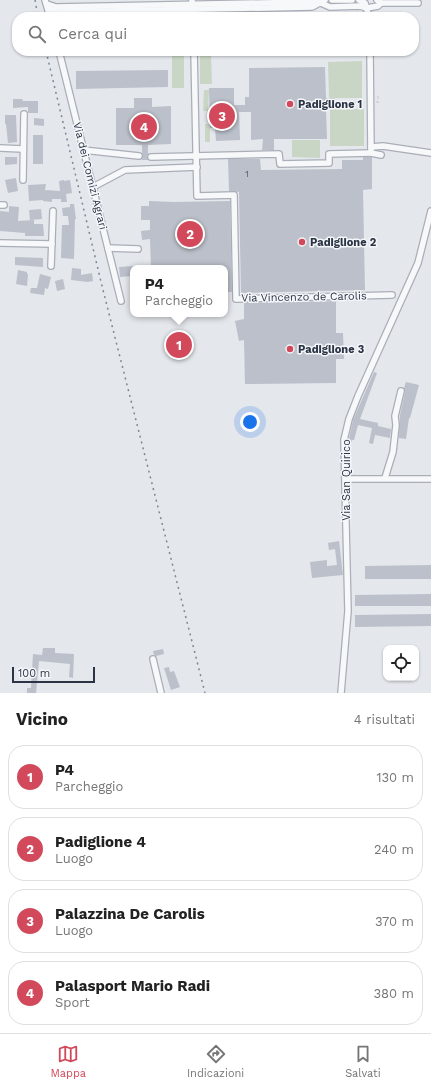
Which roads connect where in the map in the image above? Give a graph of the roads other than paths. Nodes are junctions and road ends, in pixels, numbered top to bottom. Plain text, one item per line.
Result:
1 (332, 0) edge
2 (352, 0) edge
3 (363, 0) edge
4 (323, 1) edge
5 (379, 1) edge
6 (46, 2) edge
7 (418, 3) dead end
8 (193, 4) edge
9 (367, 8) junction
10 (49, 12) edge
11 (368, 12) edge
12 (60, 56) edge
13 (194, 56) edge
14 (370, 56) edge
15 (24, 114) dead end
16 (0, 148) edge
17 (23, 149) junction
18 (83, 150) junction
19 (371, 150) junction
20 (431, 153) edge
21 (196, 155) junction
22 (382, 155) dead end
23 (139, 156) dead end
24 (151, 157) dead end
25 (197, 168) junction
26 (23, 180) dead end
27 (93, 187) junction
28 (53, 211) dead end
29 (431, 211) edge
30 (0, 243) edge
31 (52, 244) junction
32 (108, 248) junction
33 (138, 249) dead end
34 (51, 266) dead end
35 (392, 295) dead end
36 (121, 301) dead end
37 (401, 391) dead end
38 (385, 478) junction
39 (431, 478) edge
40 (346, 479) junction
41 (153, 659) dead end
42 (161, 693) edge
43 (341, 693) edge

1 - 2 street
3 - 9 street
4 - 8 street
4 - 9 street
5 - 7 street
5 - 9 street
6 - 8 street
6 - 10 street
9 - 11 street
12 - 18 street, Via dei Comizi Agrari
13 - 21 street, Via Vincenzo de Carolis
14 - 19 street
15 - 17 street
16 - 17 street
17 - 26 street
18 - 23 street
18 - 27 street, Via dei Comizi Agrari
19 - 20 street
19 - 21 street
19 - 22 street
21 - 24 street
21 - 25 street, Via Vincenzo de Carolis
25 - 27 street
25 - 35 street, Via Vincenzo de Carolis
27 - 32 street, Via dei Comizi Agrari
28 - 31 street
29 - 40 street, Via San Quirico
30 - 31 street
31 - 34 street
32 - 33 street
32 - 36 street, Via dei Comizi Agrari
37 - 38 street
38 - 39 street
38 - 40 street
40 - 43 street, Via San Quirico
41 - 42 street

